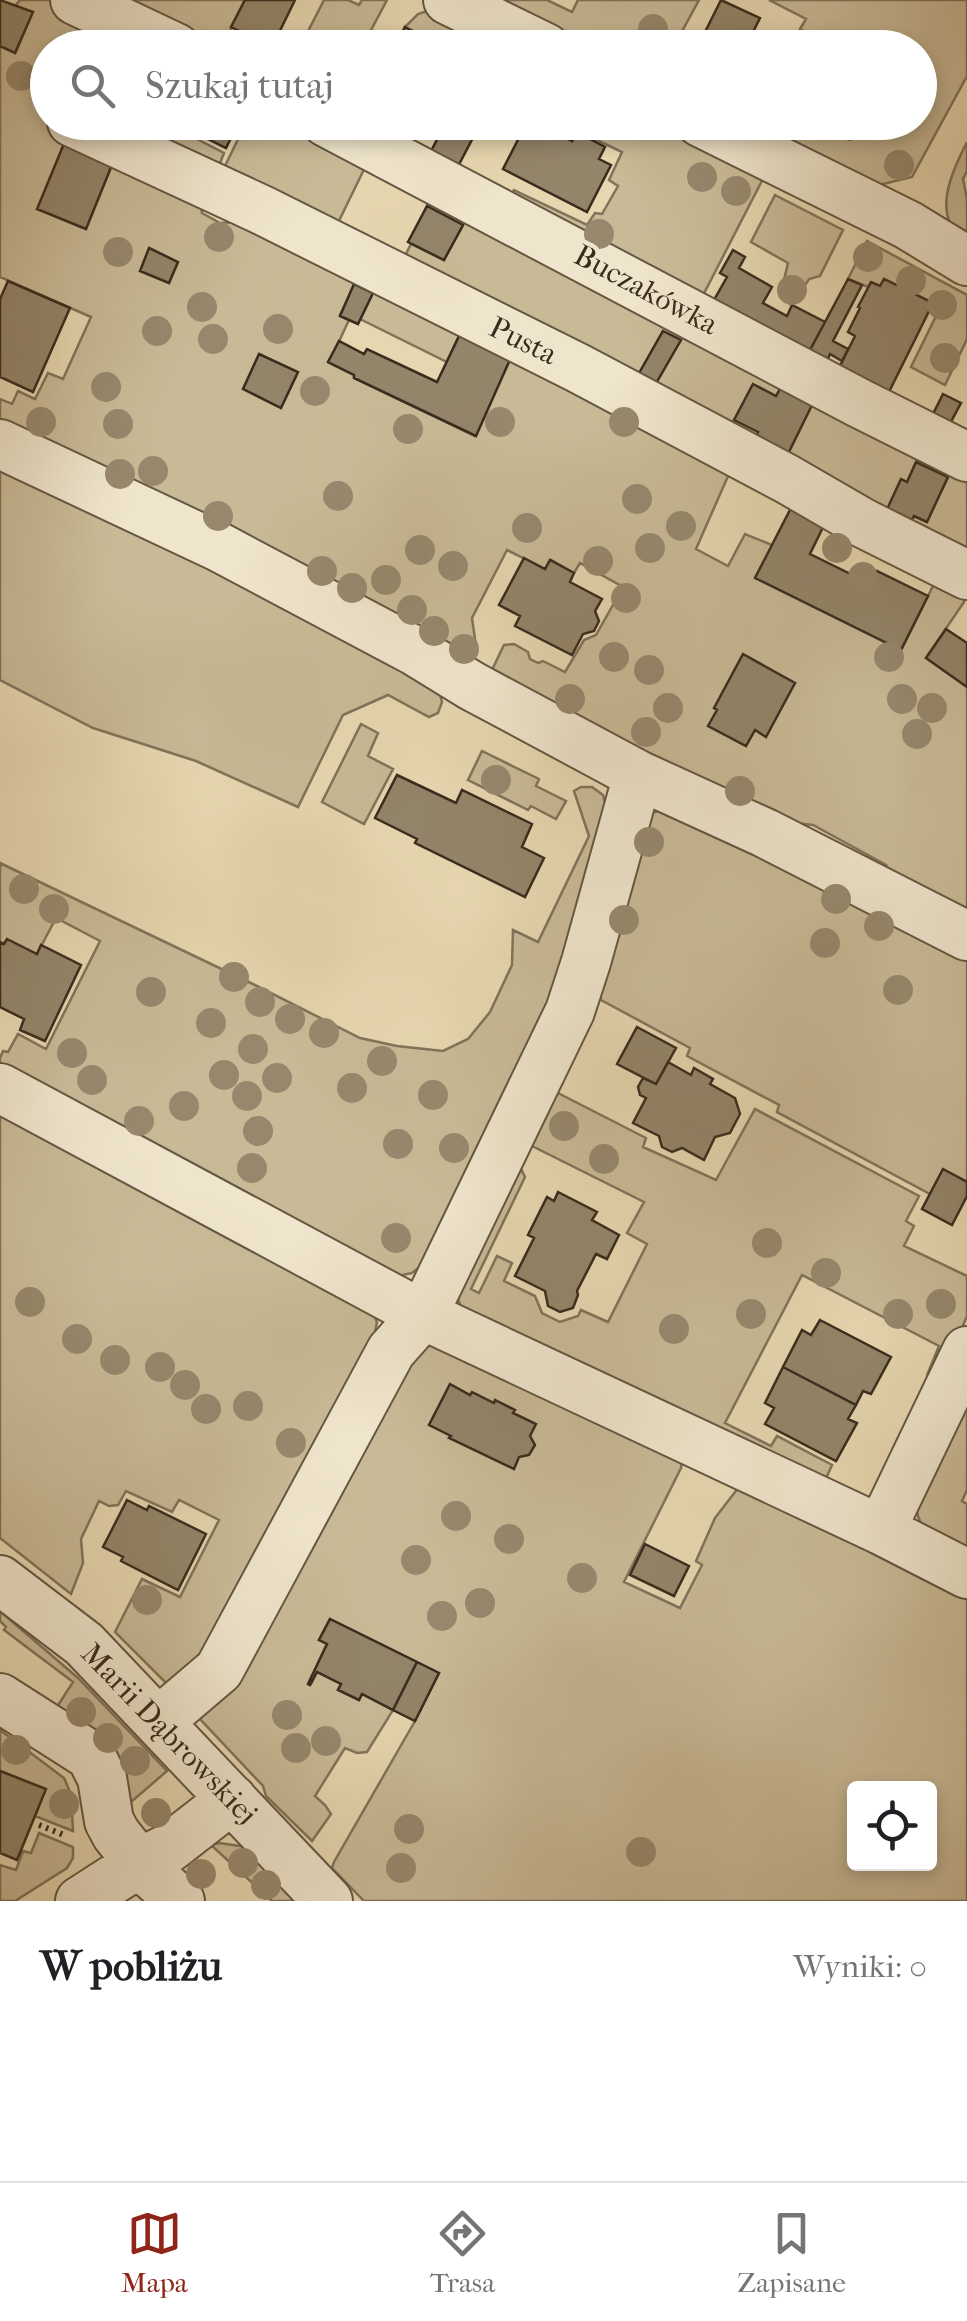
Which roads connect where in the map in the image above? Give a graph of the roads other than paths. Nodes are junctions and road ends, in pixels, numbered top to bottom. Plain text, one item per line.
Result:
1 (76, 0) edge
2 (448, 0) edge
3 (138, 30) edge
4 (509, 30) edge
5 (111, 140) edge
6 (361, 140) edge
7 (736, 140) edge
8 (967, 261) edge
9 (0, 444) edge
10 (967, 457) edge
11 (967, 575) edge
12 (638, 775) junction
13 (967, 936) edge
14 (0, 1088) edge
15 (424, 1315) junction
16 (967, 1351) edge
17 (881, 1530) junction
18 (967, 1574) edge
19 (0, 1580) edge
20 (0, 1698) edge
21 (158, 1722) junction
22 (232, 1799) junction
23 (138, 1863) junction
24 (80, 1901) edge
25 (180, 1901) edge
26 (328, 1901) edge

1 - 3 street
2 - 4 street
5 - 11 street, Pusta
6 - 10 street, Buczakówka
7 - 8 street
9 - 12 street
12 - 13 street
12 - 15 street
14 - 15 street
15 - 17 street
15 - 21 street
16 - 17 street
17 - 18 street
19 - 21 street, Marii Dąbrowskiej
20 - 23 street
21 - 22 street, Marii Dąbrowskiej
22 - 23 street
22 - 26 street, Marii Dąbrowskiej
23 - 24 street
23 - 25 street

